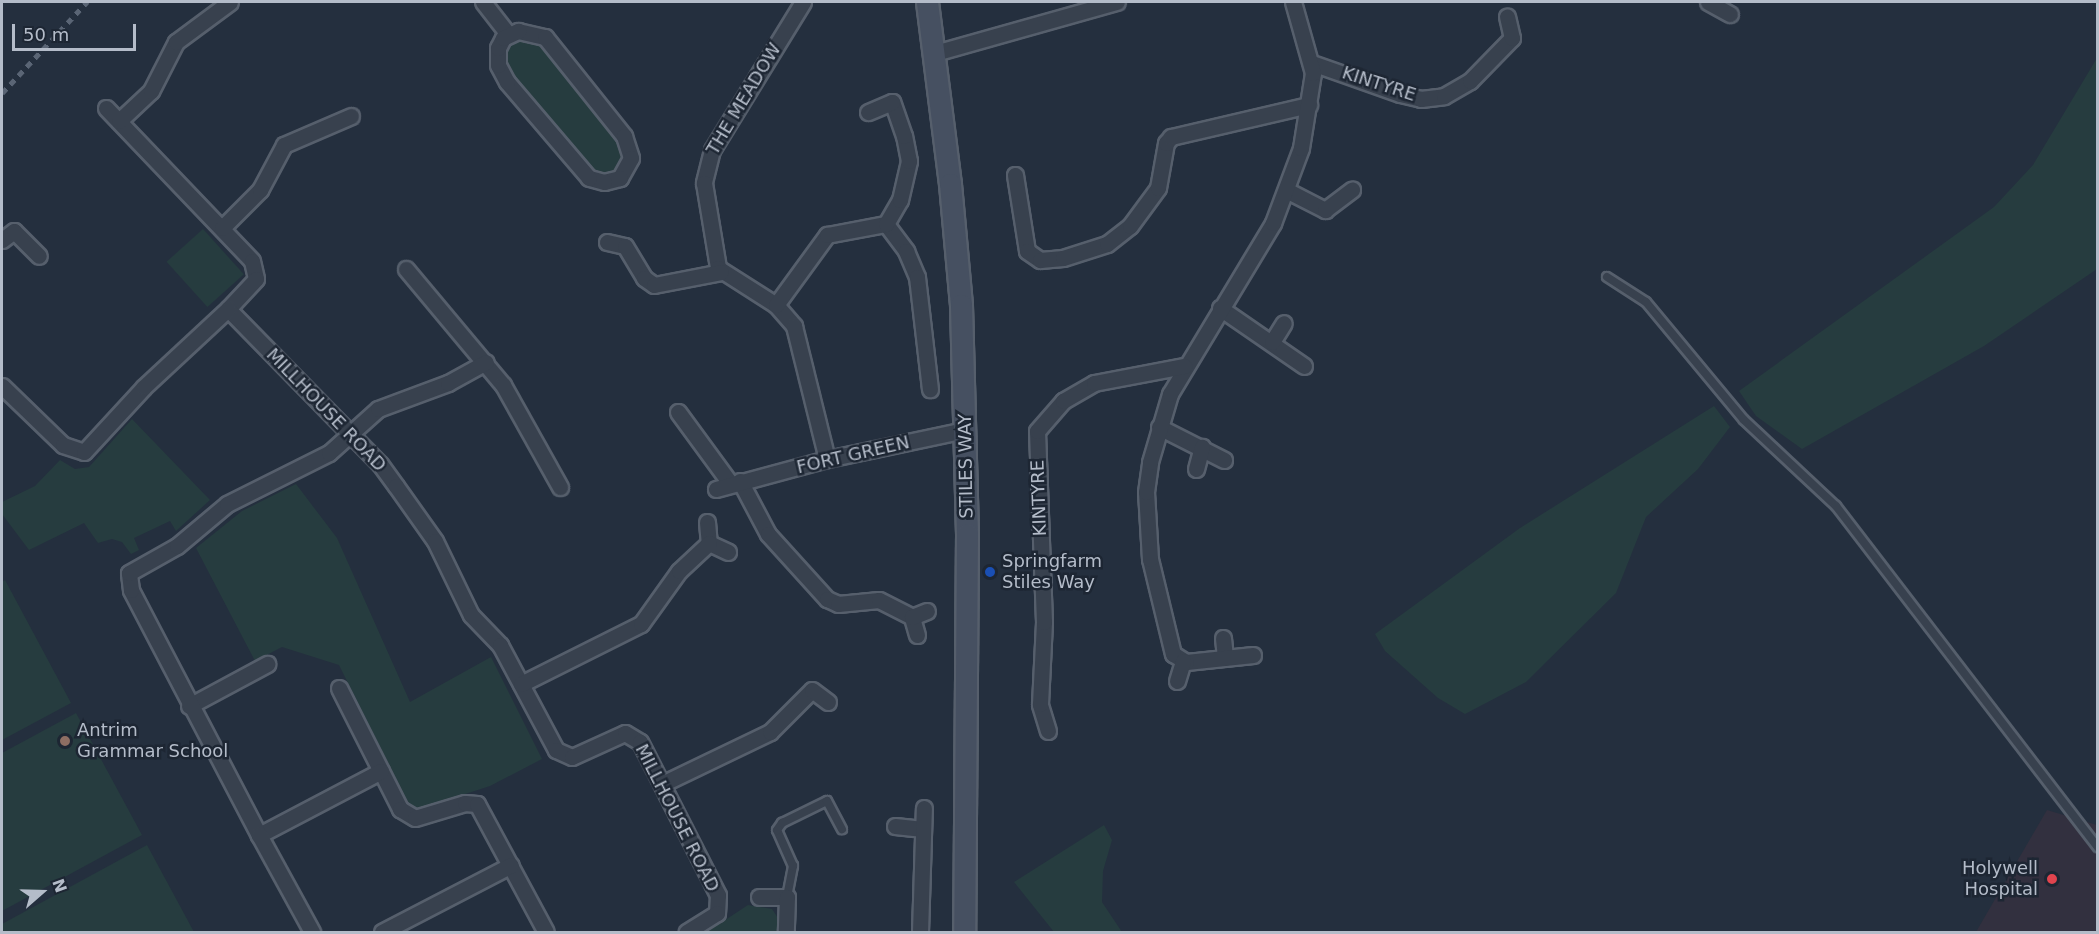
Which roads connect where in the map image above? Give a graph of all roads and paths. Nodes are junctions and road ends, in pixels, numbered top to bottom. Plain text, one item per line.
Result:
1 (230, 2) edge
2 (483, 2) edge
3 (803, 2) edge
4 (927, 2) edge
5 (1117, 2) edge
6 (1293, 2) edge
7 (1708, 2) edge
8 (1730, 14) dead end
9 (1507, 17) dead end
10 (508, 34) junction
11 (935, 53) junction
12 (1312, 63) junction
13 (1309, 105) junction
14 (106, 108) dead end
15 (868, 112) dead end
16 (351, 116) dead end
17 (119, 122) junction
18 (1015, 175) dead end
19 (1352, 190) dead end
20 (1288, 191) junction
21 (886, 224) junction
22 (222, 228) junction
23 (2, 240) edge
24 (607, 242) dead end
25 (39, 256) dead end
26 (406, 269) dead end
27 (721, 272) junction
28 (1607, 277) dead end
29 (777, 304) junction
30 (1220, 308) junction
31 (228, 309) junction
32 (1284, 323) dead end
33 (1272, 342) junction
34 (486, 362) junction
35 (1184, 366) junction
36 (1304, 366) dead end
37 (2, 386) edge
38 (930, 389) dead end
39 (678, 412) dead end
40 (1159, 427) junction
41 (965, 430) junction
42 (350, 433) junction
43 (1203, 447) junction
44 (827, 459) junction
45 (1224, 460) dead end
46 (1196, 469) dead end
47 (729, 484) junction
48 (560, 487) dead end
49 (706, 522) dead end
50 (709, 543) junction
51 (728, 552) dead end
52 (917, 635) dead end
53 (1223, 638) dead end
54 (1253, 655) dead end
55 (1225, 657) junction
56 (1183, 661) junction
57 (267, 664) dead end
58 (1177, 681) dead end
59 (521, 684) junction
60 (339, 688) dead end
61 (828, 702) dead end
62 (189, 706) junction
63 (1048, 731) dead end
64 (381, 771) junction
65 (663, 784) junction
66 (924, 808) dead end
67 (895, 826) dead end
68 (842, 829) dead end
69 (923, 829) junction
70 (259, 835) junction
71 (2097, 847) edge
72 (511, 865) junction
73 (759, 897) dead end
74 (787, 897) junction
75 (312, 933) edge
76 (382, 933) edge
77 (546, 933) edge
78 (686, 933) edge
79 (786, 933) edge
80 (920, 933) edge
81 (964, 933) edge

1 - 17 street
2 - 10 street
3 - 27 street, THE MEADOW
4 - 11 main road, STILES WAY
5 - 11 street
6 - 12 street
7 - 8 street
9 - 12 street, KINTYRE
10 - 10 street
11 - 41 main road, STILES WAY
12 - 13 street
13 - 18 street
13 - 20 street
14 - 17 street
15 - 21 street
16 - 22 street
17 - 22 street
19 - 20 street
20 - 30 street
21 - 29 street
21 - 38 street
22 - 31 street
23 - 25 street
24 - 27 street
26 - 34 street
27 - 29 street
28 - 71 lane
29 - 44 street
30 - 33 street
30 - 35 street
31 - 37 street
31 - 42 street, MILLHOUSE ROAD
32 - 33 street
33 - 36 street
34 - 42 street
34 - 48 street
35 - 40 street
35 - 63 street, KINTYRE
39 - 47 street
40 - 43 street
40 - 56 street
41 - 44 street, FORT GREEN
41 - 81 main road, STILES WAY
42 - 59 street, MILLHOUSE ROAD
42 - 62 street
43 - 45 street
43 - 46 street
44 - 47 street, FORT GREEN
47 - 52 street
49 - 50 street
50 - 51 street
50 - 59 street
53 - 55 street
54 - 55 street
55 - 56 street
56 - 58 street
57 - 62 street
59 - 65 street, MILLHOUSE ROAD
60 - 64 street
61 - 65 street
62 - 70 street
64 - 70 street
64 - 72 street
65 - 78 street, MILLHOUSE ROAD
66 - 69 street
67 - 69 street
68 - 74 lane
69 - 80 street
70 - 75 street
72 - 76 street
72 - 77 street
73 - 74 street
74 - 79 street

